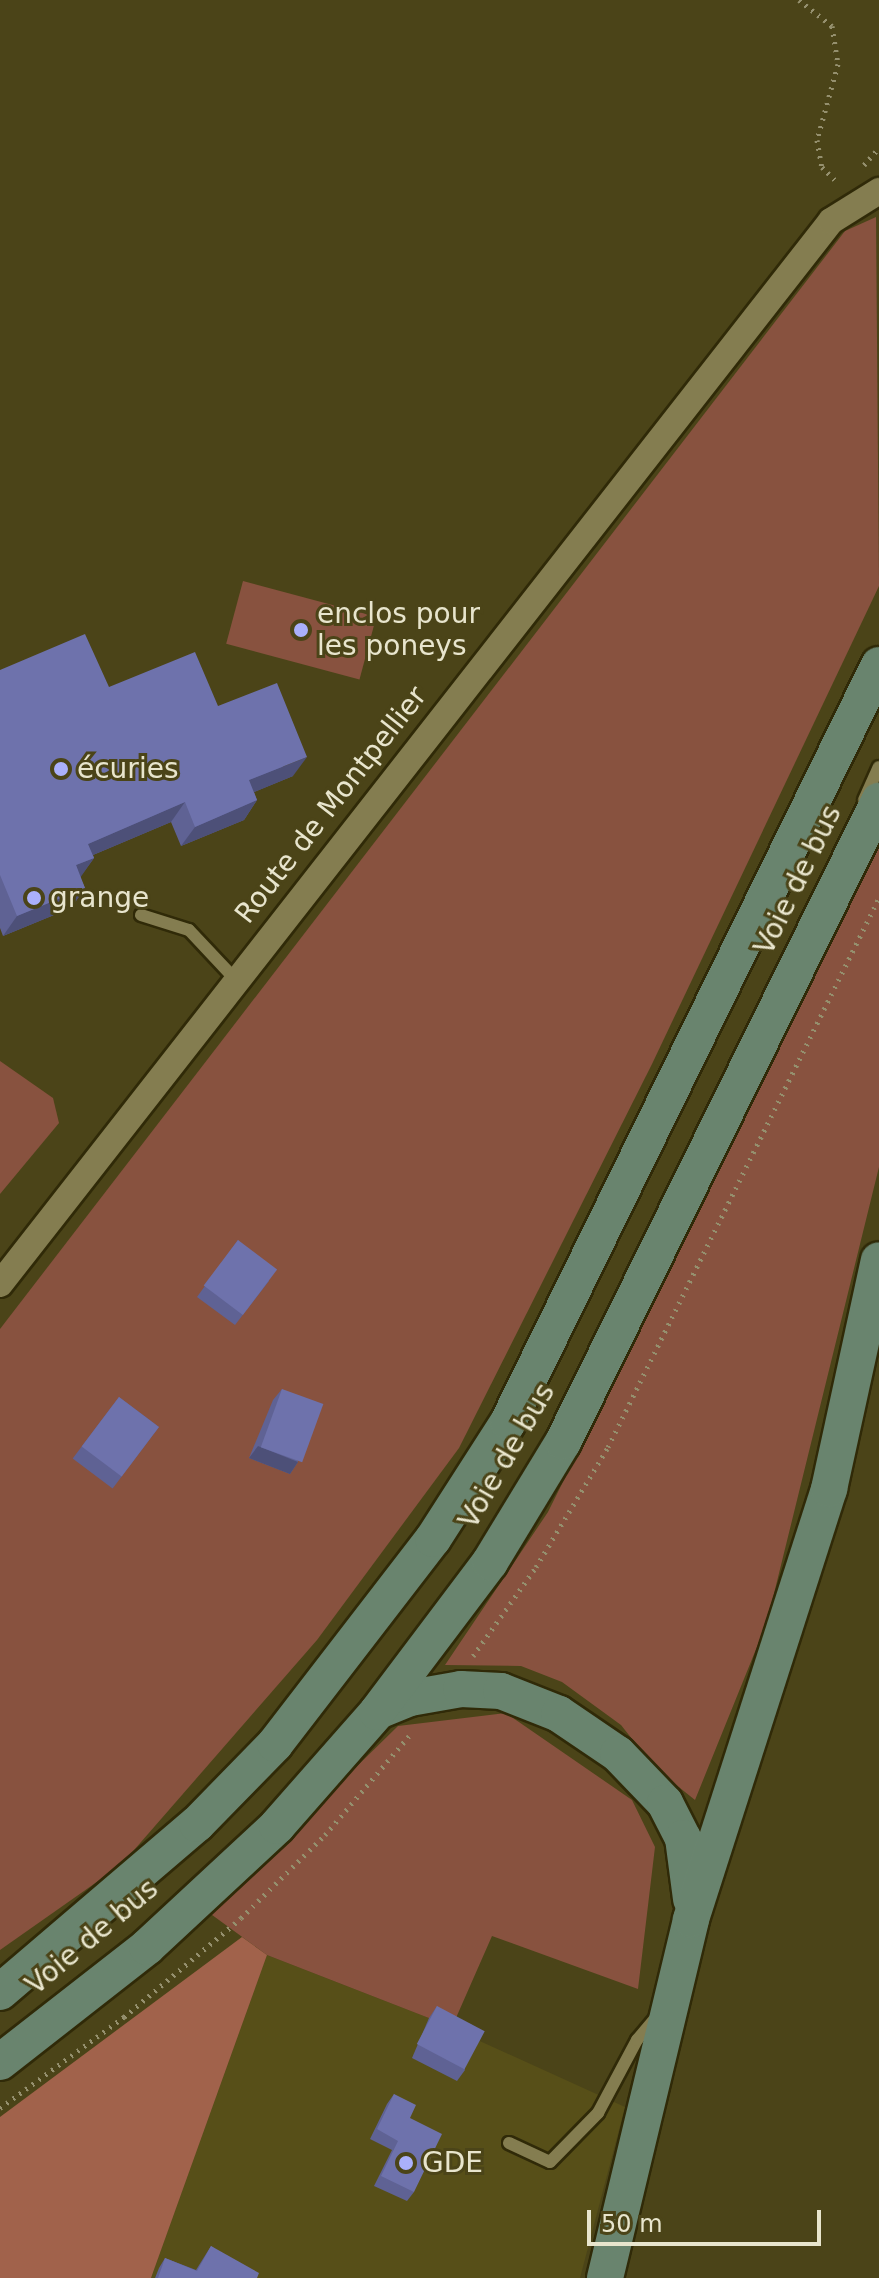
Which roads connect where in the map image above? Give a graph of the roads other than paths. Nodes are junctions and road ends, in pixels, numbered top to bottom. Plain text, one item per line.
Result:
1 (877, 192) edge
2 (879, 665) edge
3 (879, 767) edge
4 (879, 801) edge
5 (141, 915) dead end
6 (235, 979) junction
7 (879, 1260) edge
8 (0, 1284) edge
9 (377, 1712) junction
10 (729, 1801) junction
11 (271, 1808) dead end
12 (683, 1838) junction
13 (239, 1840) dead end
14 (176, 1899) dead end
15 (691, 1919) junction
16 (0, 1992) edge
17 (672, 1998) junction
18 (21, 2026) dead end
19 (5, 2048) edge
20 (509, 2143) dead end
21 (605, 2278) edge

1 - 6 street, Route de Montpellier
2 - 16 main road
3 - 11 lane, Voie de bus
4 - 9 main road
5 - 6 lane
6 - 8 street, Route de Montpellier
7 - 10 main road
9 - 12 main road
9 - 19 main road
10 - 12 main road
10 - 15 main road
12 - 15 main road
13 - 14 lane, Voie de bus
15 - 17 main road
17 - 20 lane
17 - 21 main road
18 - 19 lane, Voie de bus

